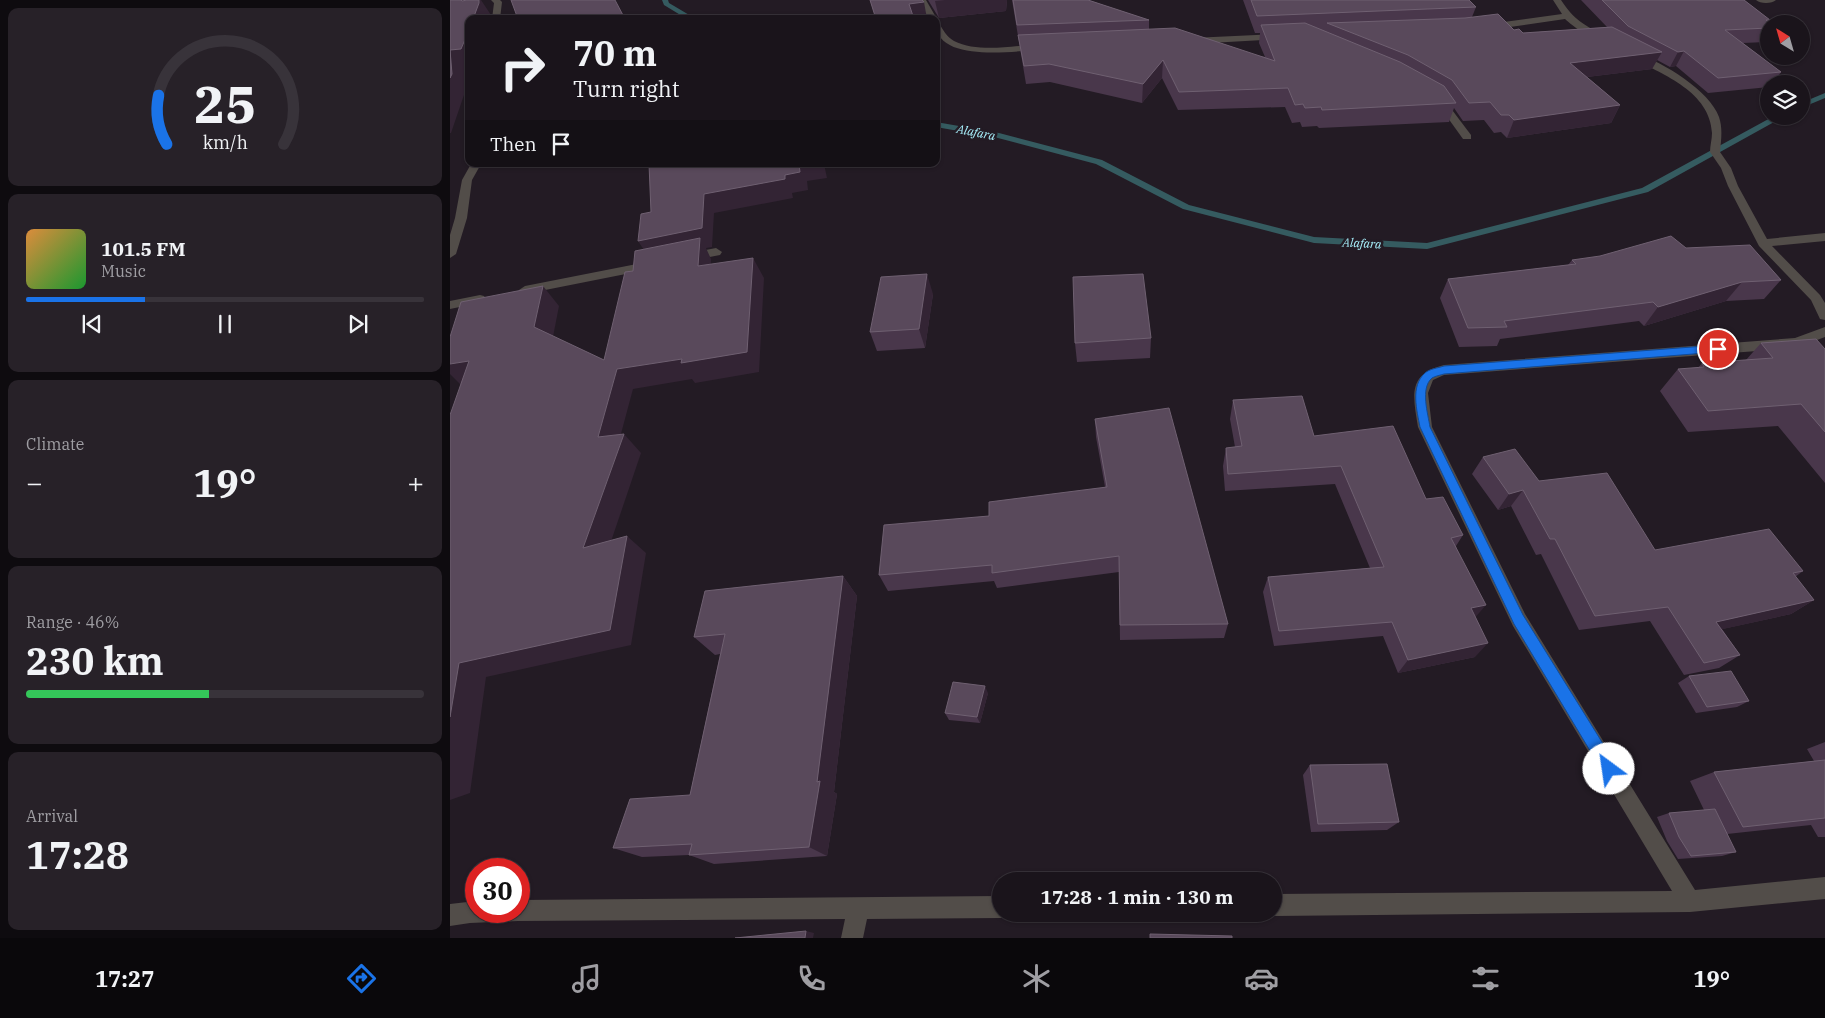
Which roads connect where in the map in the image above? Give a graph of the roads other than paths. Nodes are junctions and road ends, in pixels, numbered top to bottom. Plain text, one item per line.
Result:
1 (494, 0) edge
2 (922, 0) edge
3 (1557, 0) edge
4 (1760, 0) edge
5 (1772, 0) edge
6 (496, 15) edge
7 (931, 15) edge
8 (1567, 16) junction
9 (1476, 28) edge
10 (940, 32) edge
11 (1293, 37) edge
12 (1182, 42) edge
13 (1610, 42) edge
14 (1046, 47) edge
15 (1626, 51) edge
16 (1433, 96) edge
17 (1467, 137) dead end
18 (474, 167) edge
19 (1825, 238) edge
20 (1763, 243) junction
21 (716, 252) dead end
22 (450, 254) edge
23 (517, 292) edge
24 (488, 298) edge
25 (450, 305) edge
26 (1825, 316) edge
27 (1825, 332) edge
28 (1825, 888) edge
29 (1690, 901) junction
30 (1282, 904) edge
31 (992, 907) edge
32 (858, 908) junction
33 (530, 911) edge
34 (465, 913) edge
35 (450, 915) edge
36 (852, 938) edge

1 - 6 street
2 - 7 street
3 - 8 street
4 - 5 street
8 - 9 street
8 - 13 street
10 - 14 street
11 - 12 street
15 - 20 street
16 - 17 street
18 - 22 street
19 - 20 street
20 - 26 street
21 - 23 street
24 - 25 street
27 - 29 street
28 - 29 street
29 - 30 street
31 - 32 street
32 - 33 street
32 - 36 street
34 - 35 street

